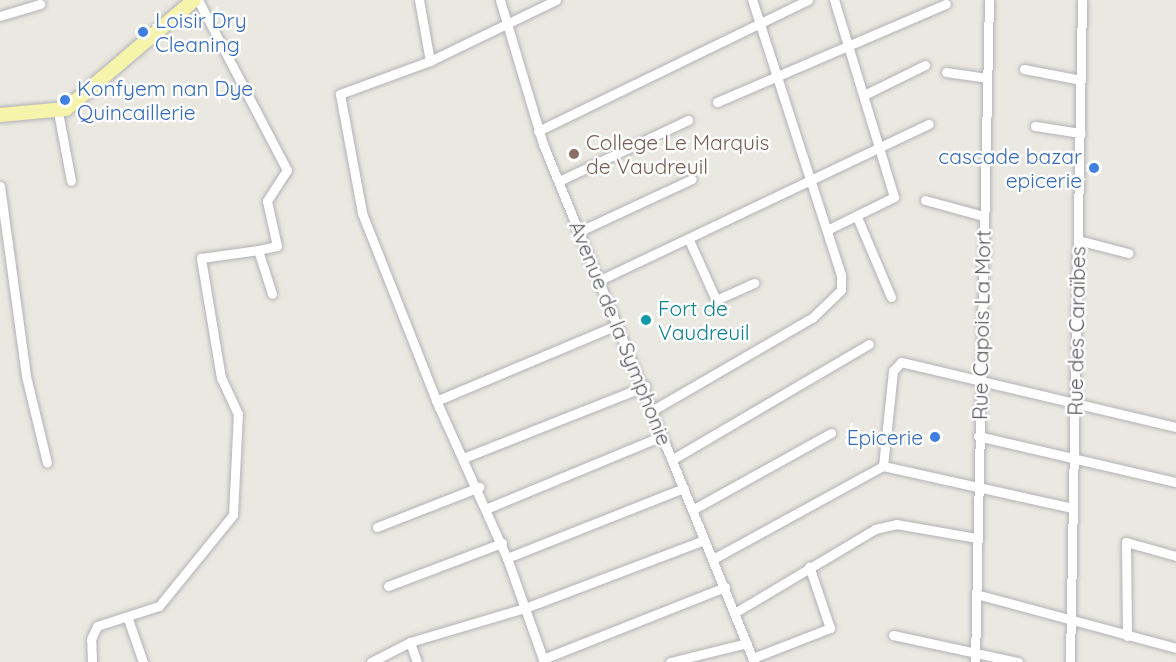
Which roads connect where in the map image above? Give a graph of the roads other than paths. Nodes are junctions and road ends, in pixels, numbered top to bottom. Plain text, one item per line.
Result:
1 (196, 0) edge
2 (419, 0) edge
3 (500, 0) edge
4 (556, 0) edge
5 (752, 0) edge
6 (808, 0) edge
7 (834, 0) edge
8 (989, 0) edge
9 (1082, 0) edge
10 (946, 3) dead end
11 (40, 4) dead end
12 (0, 16) edge
13 (760, 26) junction
14 (507, 27) junction
15 (849, 43) junction
16 (430, 61) junction
17 (925, 65) dead end
18 (1024, 69) dead end
19 (946, 72) dead end
20 (776, 75) junction
21 (987, 78) junction
22 (1081, 80) junction
23 (864, 95) junction
24 (717, 102) dead end
25 (58, 112) junction
26 (0, 115) edge
27 (688, 120) dead end
28 (929, 124) dead end
29 (1035, 126) dead end
30 (538, 131) junction
31 (1080, 133) junction
32 (880, 147) junction
33 (692, 179) dead end
34 (808, 179) junction
35 (71, 180) dead end
36 (559, 181) junction
37 (0, 186) edge
38 (925, 200) dead end
39 (983, 216) junction
40 (858, 217) junction
41 (827, 230) junction
42 (580, 231) junction
43 (689, 240) junction
44 (1078, 240) junction
45 (258, 250) junction
46 (1128, 253) dead end
47 (600, 280) junction
48 (754, 284) dead end
49 (272, 294) dead end
50 (891, 297) dead end
51 (617, 326) junction
52 (869, 344) dead end
53 (980, 381) junction
54 (645, 386) junction
55 (436, 401) junction
56 (1075, 405) junction
57 (653, 410) junction
58 (1176, 427) edge
59 (831, 433) dead end
60 (662, 436) junction
61 (978, 436) junction
62 (466, 458) junction
63 (673, 459) junction
64 (1073, 459) junction
65 (47, 463) dead end
66 (883, 466) junction
67 (1176, 482) edge
68 (479, 487) junction
69 (977, 488) junction
70 (684, 489) junction
71 (488, 508) junction
72 (1072, 508) junction
73 (692, 510) junction
74 (377, 527) dead end
75 (976, 538) junction
76 (704, 540) junction
77 (502, 543) junction
78 (1176, 556) edge
79 (507, 558) junction
80 (713, 559) junction
81 (809, 566) junction
82 (388, 586) dead end
83 (725, 588) junction
84 (976, 594) junction
85 (525, 608) junction
86 (736, 612) junction
87 (128, 619) junction
88 (1072, 622) junction
89 (893, 634) dead end
90 (1127, 636) junction
91 (410, 642) junction
92 (747, 643) junction
93 (1176, 648) edge
94 (975, 650) junction
95 (544, 660) edge
96 (753, 660) edge
97 (92, 662) edge
98 (143, 662) edge
99 (371, 662) edge
100 (417, 662) edge
101 (670, 662) edge
102 (975, 662) edge
103 (1018, 662) edge
104 (1070, 662) edge

1 - 25 main road
1 - 45 street
2 - 16 street
3 - 14 street, Avenue de la Symphonie
4 - 14 street
5 - 13 street
6 - 13 street
7 - 15 street
8 - 21 street, Rue Capois La Mort
9 - 22 street, Rue des Caraïbes
10 - 15 street
11 - 12 street
13 - 20 street
13 - 30 street
14 - 16 street
14 - 30 street, Avenue de la Symphonie
15 - 20 street
15 - 23 street
16 - 55 street
17 - 23 street
18 - 22 street
19 - 21 street
20 - 24 street
20 - 34 street
21 - 39 street, Rue Capois La Mort
22 - 31 street, Rue des Caraïbes
23 - 32 street
25 - 26 main road
25 - 35 street
27 - 36 street
28 - 32 street
29 - 31 street
30 - 36 street, Avenue de la Symphonie
31 - 44 street, Rue des Caraïbes
32 - 34 street
32 - 40 street
33 - 42 street
34 - 41 street
34 - 43 street
36 - 42 street, Avenue de la Symphonie
37 - 65 street
38 - 39 street
39 - 53 street, Rue Capois La Mort
40 - 41 street
40 - 50 street
41 - 57 street
42 - 47 street, Avenue de la Symphonie
43 - 47 street
43 - 48 street
44 - 46 street
44 - 56 street, Rue des Caraïbes
45 - 49 street
45 - 87 street
47 - 51 street, Avenue de la Symphonie
51 - 54 street, Avenue de la Symphonie
51 - 55 street
52 - 63 street
53 - 56 street
53 - 61 street, Rue Capois La Mort
53 - 66 street
54 - 57 street, Avenue de la Symphonie
54 - 62 street
55 - 62 street
56 - 58 street
56 - 64 street, Rue des Caraïbes
57 - 60 street, Avenue de la Symphonie
59 - 73 street
60 - 63 street, Avenue de la Symphonie
60 - 71 street
61 - 64 street
61 - 69 street, Rue Capois La Mort
62 - 68 street
63 - 70 street, Avenue de la Symphonie
64 - 67 street
64 - 72 street, Rue des Caraïbes
66 - 69 street
66 - 80 street
68 - 71 street
68 - 74 street
69 - 72 street
69 - 75 street, Rue Capois La Mort
70 - 73 street, Avenue de la Symphonie
70 - 79 street
71 - 77 street
72 - 88 street, Rue des Caraïbes
73 - 76 street, Avenue de la Symphonie
75 - 81 street
75 - 84 street, Rue Capois La Mort
76 - 80 street, Avenue de la Symphonie
76 - 85 street
77 - 79 street
77 - 82 street
78 - 90 street
79 - 85 street
80 - 83 street, Avenue de la Symphonie
81 - 86 street
81 - 96 street
83 - 86 street, Avenue de la Symphonie
83 - 95 street
84 - 88 street
84 - 94 street, Rue Capois La Mort
85 - 91 street
85 - 95 street
86 - 92 street, Avenue de la Symphonie
87 - 97 street
87 - 98 street
88 - 90 street
88 - 104 street, Rue des Caraïbes
89 - 94 street
90 - 93 street
91 - 99 street
91 - 100 street
92 - 96 street, Avenue de la Symphonie
92 - 101 street
94 - 102 street, Rue Capois La Mort
94 - 103 street

